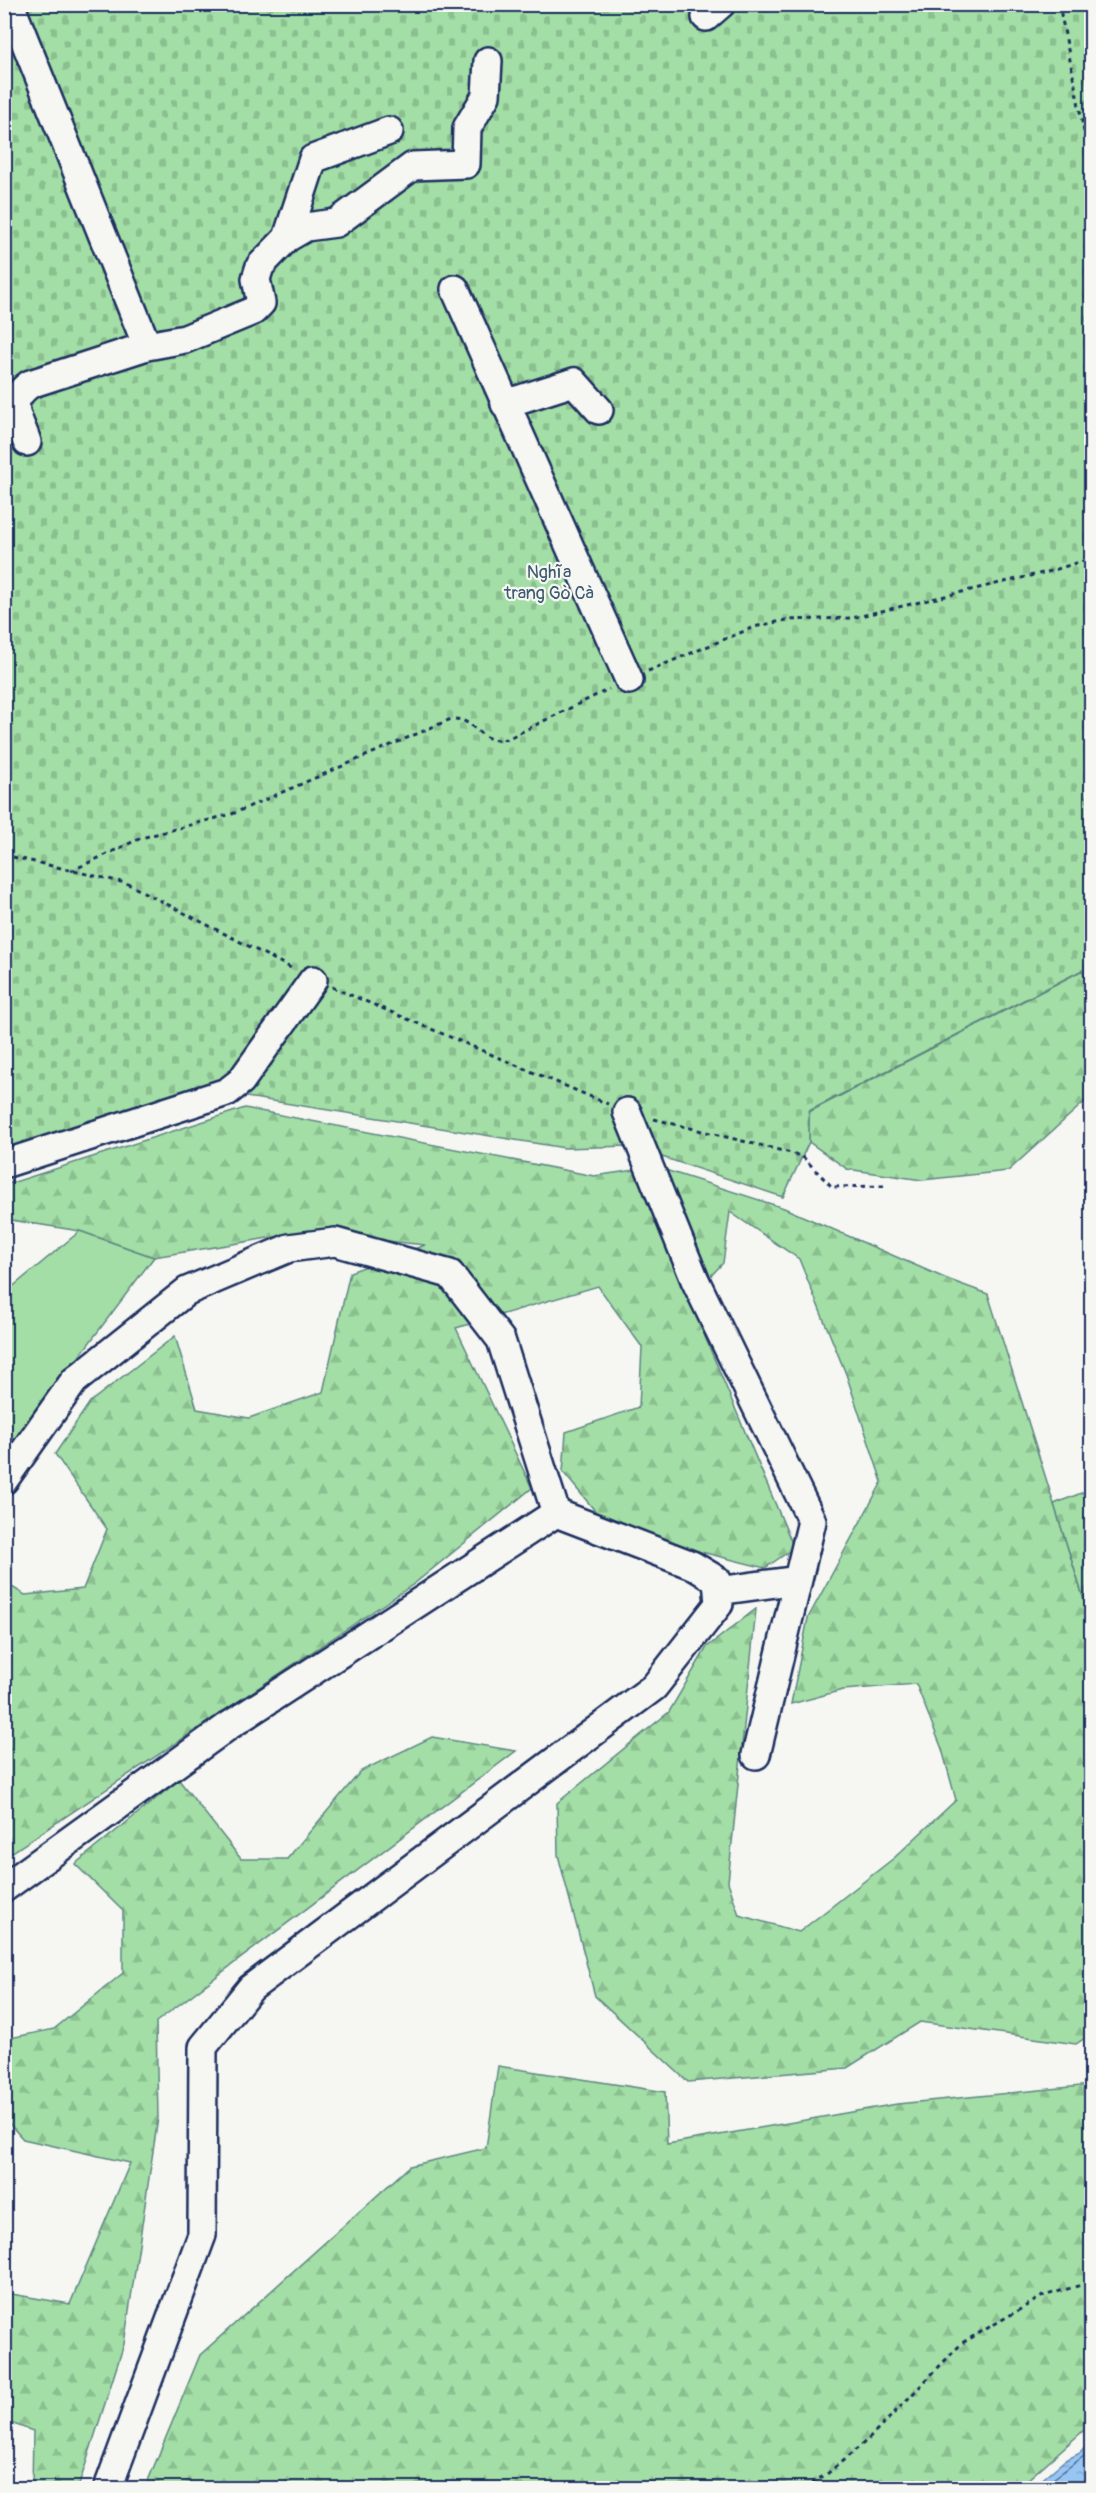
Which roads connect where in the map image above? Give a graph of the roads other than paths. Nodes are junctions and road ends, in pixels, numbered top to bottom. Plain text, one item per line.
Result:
1 (10, 4) edge
2 (489, 61) dead end
3 (389, 131) dead end
4 (286, 238) junction
5 (455, 289) dead end
6 (147, 346) junction
7 (505, 404) junction
8 (599, 410) dead end
9 (27, 442) dead end
10 (629, 680) road end
11 (313, 980) road end
12 (627, 1112) road end
13 (4, 1164) edge
14 (4, 1480) edge
15 (556, 1513) junction
16 (798, 1580) junction
17 (718, 1591) junction
18 (756, 1755) dead end
19 (4, 1888) edge
20 (108, 2488) edge

1 - 6 street
2 - 4 street
3 - 4 street
4 - 6 street
5 - 7 street
6 - 9 street
7 - 8 street
7 - 10 street
11 - 13 street
12 - 16 street
14 - 15 street
15 - 17 street
15 - 19 street
16 - 17 street
16 - 18 street
17 - 20 street

